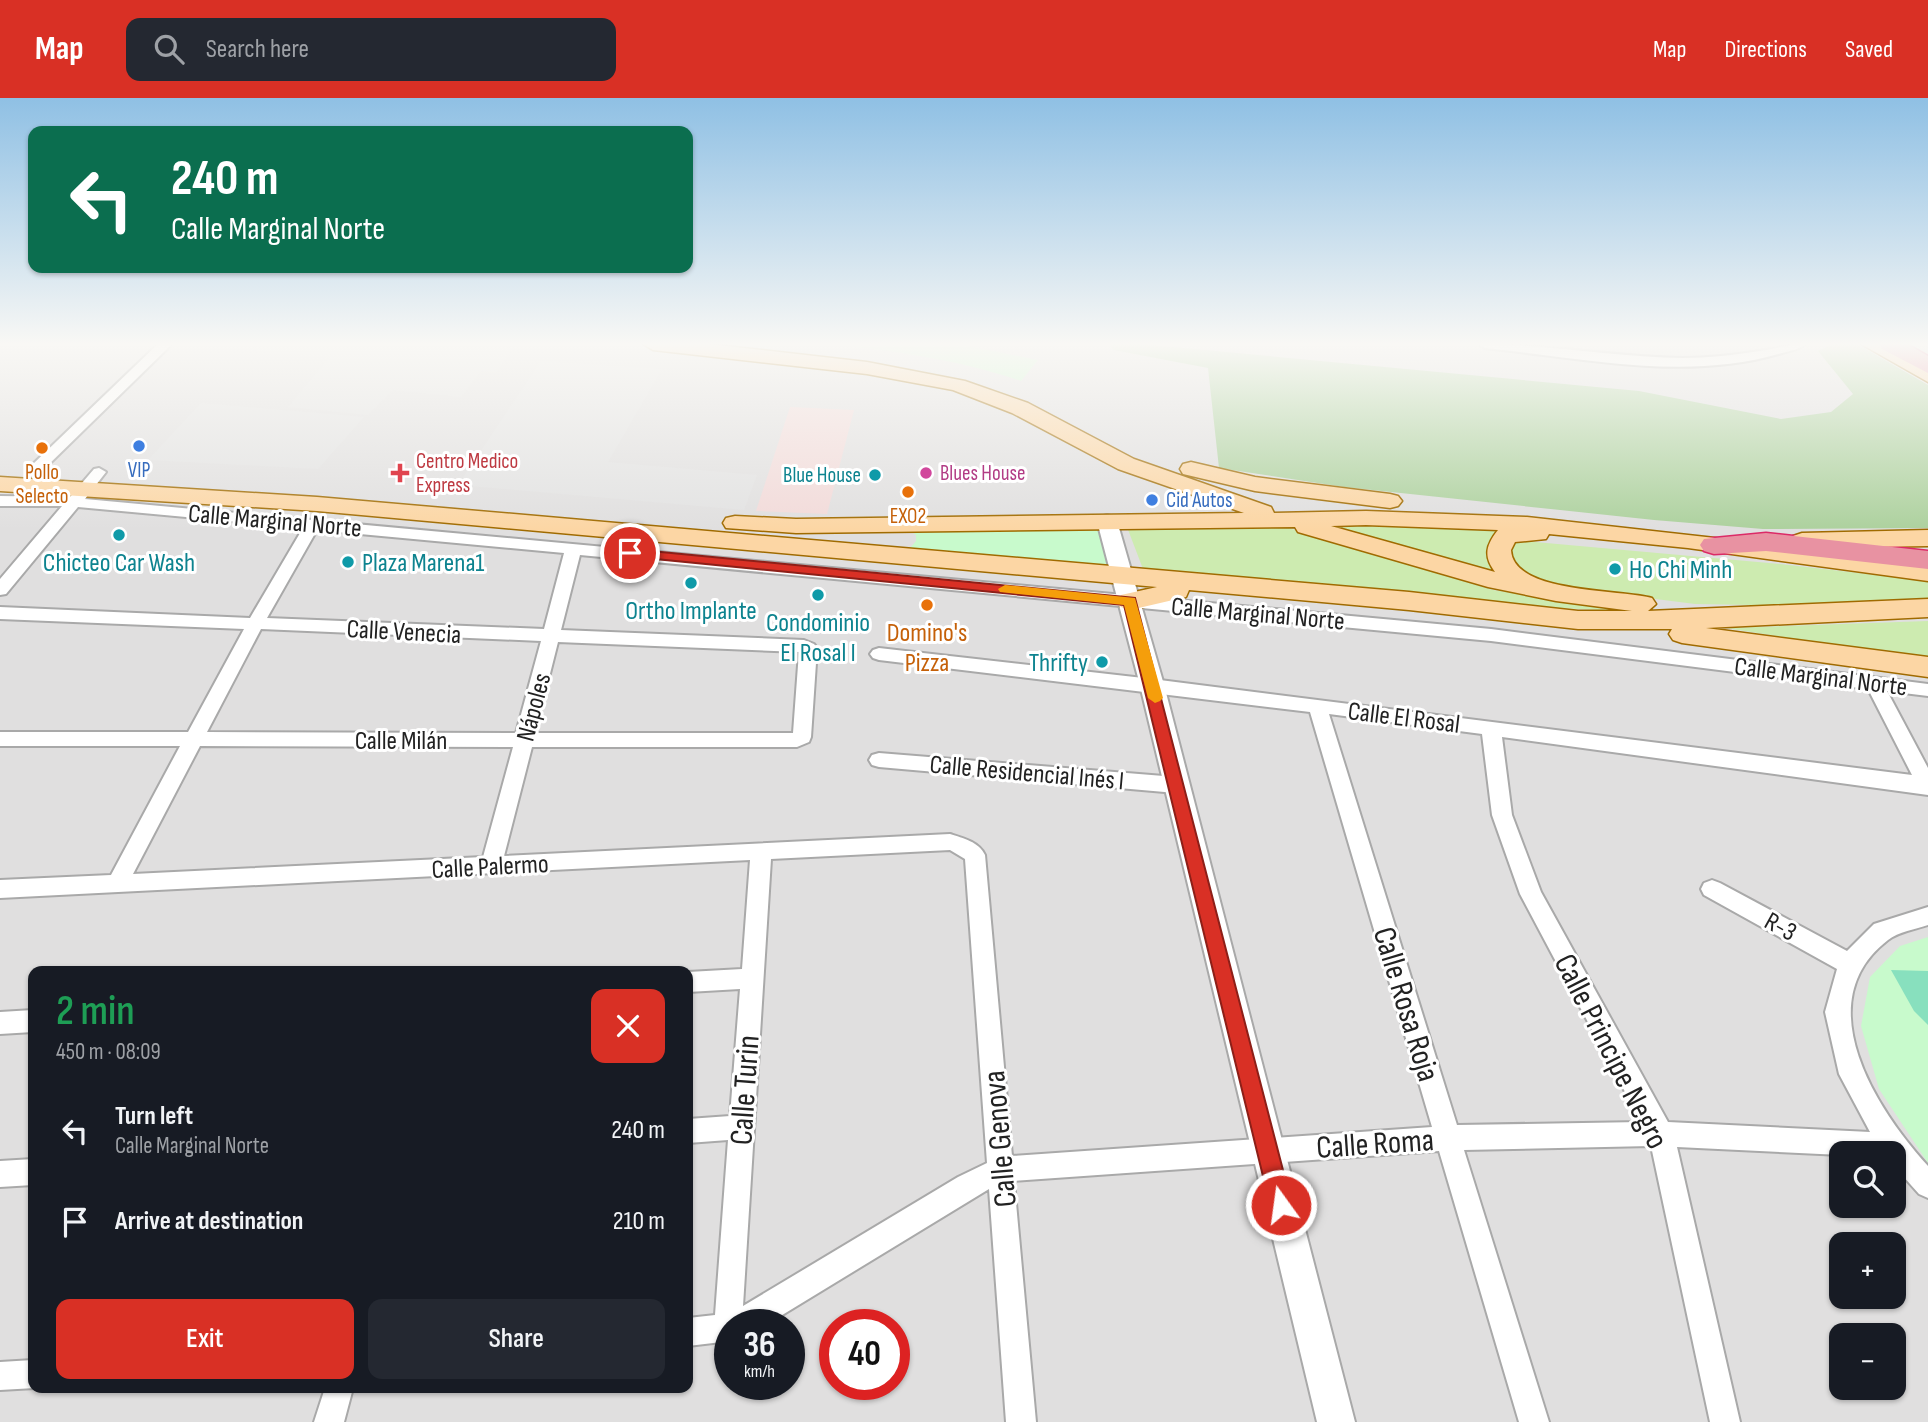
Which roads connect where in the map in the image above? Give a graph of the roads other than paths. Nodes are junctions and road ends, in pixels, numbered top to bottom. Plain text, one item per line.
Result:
1 (102, 406) edge
2 (1015, 406) edge
3 (1031, 406) edge
4 (1093, 440) junction
5 (0, 467) edge
6 (38, 467) junction
7 (0, 484) edge
8 (85, 487) junction
9 (1197, 489) junction
10 (0, 501) edge
11 (1195, 520) junction
12 (1285, 520) junction
13 (1107, 521) junction
14 (313, 524) junction
15 (888, 524) junction
16 (1595, 532) junction
17 (1928, 538) edge
18 (1674, 541) junction
19 (1766, 542) junction
20 (1714, 545) junction
21 (574, 547) junction
22 (887, 555) junction
23 (1928, 559) edge
24 (1928, 573) edge
25 (2, 584) edge
26 (1126, 589) junction
27 (1556, 593) junction
28 (1923, 608) edge
29 (0, 613) edge
30 (1794, 614) junction
31 (1578, 620) junction
32 (255, 624) junction
33 (551, 637) junction
34 (878, 654) dead end
35 (1928, 667) edge
36 (1874, 683) junction
37 (1152, 685) junction
38 (1928, 690) edge
39 (1317, 706) junction
40 (1491, 728) junction
41 (801, 738) joint
42 (0, 739) edge
43 (194, 739) junction
44 (524, 740) junction
45 (879, 760) dead end
46 (1176, 785) junction
47 (1927, 786) edge
48 (761, 852) junction
49 (975, 855) joint
50 (491, 866) junction
51 (117, 884) junction
52 (0, 889) edge
53 (1712, 889) dead end
54 (1928, 916) edge
55 (1849, 964) junction
56 (752, 978) junction
57 (693, 982) edge
58 (28, 1021) edge
59 (0, 1023) edge
60 (742, 1127) junction
61 (693, 1131) edge
62 (1661, 1134) junction
63 (1447, 1138) junction
64 (1890, 1141) edge
65 (1829, 1142) edge
66 (1267, 1151) junction
67 (1906, 1161) edge
68 (1002, 1169) junction
69 (28, 1172) edge
70 (0, 1174) edge
71 (1928, 1185) edge
72 (732, 1309) edge
73 (766, 1309) edge
74 (714, 1328) edge
75 (693, 1331) edge
76 (28, 1374) edge
77 (0, 1376) edge
78 (338, 1393) edge
79 (330, 1422) edge
80 (1021, 1422) edge
81 (1336, 1422) edge
82 (1534, 1422) edge
83 (1725, 1422) edge

1 - 6 street
2 - 4 main road
3 - 4 main road
4 - 9 main road
4 - 16 main road
5 - 6 main road
6 - 8 main road
7 - 8 main road
8 - 10 street, Calle Marginal Norte
8 - 14 street, Calle Marginal Norte
8 - 15 main road
8 - 22 main road
8 - 25 street
9 - 11 main road
9 - 12 main road
11 - 12 main road
11 - 13 main road
12 - 16 main road
12 - 27 main road
13 - 15 main road
13 - 26 street
14 - 21 street, Calle Marginal Norte
14 - 32 street
15 - 22 main road
16 - 18 main road
17 - 19 main road
18 - 20 main road
18 - 27 main road
19 - 20 highway
19 - 23 highway
20 - 24 main road
21 - 26 street, Calle Marginal Norte
21 - 33 street, Nápoles
22 - 26 main road
26 - 31 main road
26 - 36 street, Calle Marginal Norte
26 - 37 street
27 - 30 main road
28 - 30 main road
29 - 32 street, Calle Venecia
30 - 31 main road
31 - 35 main road
32 - 33 street, Calle Venecia
32 - 43 street
33 - 41 street, Calle Venecia
33 - 44 street, Nápoles
34 - 37 street, Calle El Rosal
36 - 38 street, Calle Marginal Norte
36 - 47 street
37 - 39 street, Calle El Rosal
37 - 46 street
39 - 40 street, Calle El Rosal
39 - 63 street, Calle Rosa Roja
40 - 47 street, Calle El Rosal
40 - 62 street, Calle Principe Negro
41 - 44 street, Calle Milán
42 - 43 street, Calle Milán
43 - 44 street, Calle Milán
43 - 51 street
44 - 50 street, Nápoles
45 - 46 street, Calle Residencial Inés I
46 - 66 street
48 - 49 street, Calle Palermo
48 - 50 street, Calle Palermo
48 - 56 street, Calle Turin
49 - 68 street, Calle Genova
50 - 51 street, Calle Palermo
51 - 52 street, Calle Palermo
53 - 55 street, R-3
54 - 55 street
55 - 64 street
56 - 57 street
56 - 60 street, Calle Turin
58 - 59 street
60 - 61 street
60 - 72 street, Calle Turin
62 - 63 street, Calle Roma
62 - 65 street, Calle Roma
62 - 83 street, Calle Principe Negro
63 - 66 street, Calle Roma
63 - 82 street, Calle Rosa Roja
66 - 68 street, Calle Roma
66 - 81 street
67 - 71 street
68 - 73 street, Calle Roma
68 - 80 street, Calle Genova
69 - 70 street
74 - 75 street, Calle Roma
76 - 77 street
78 - 79 street

